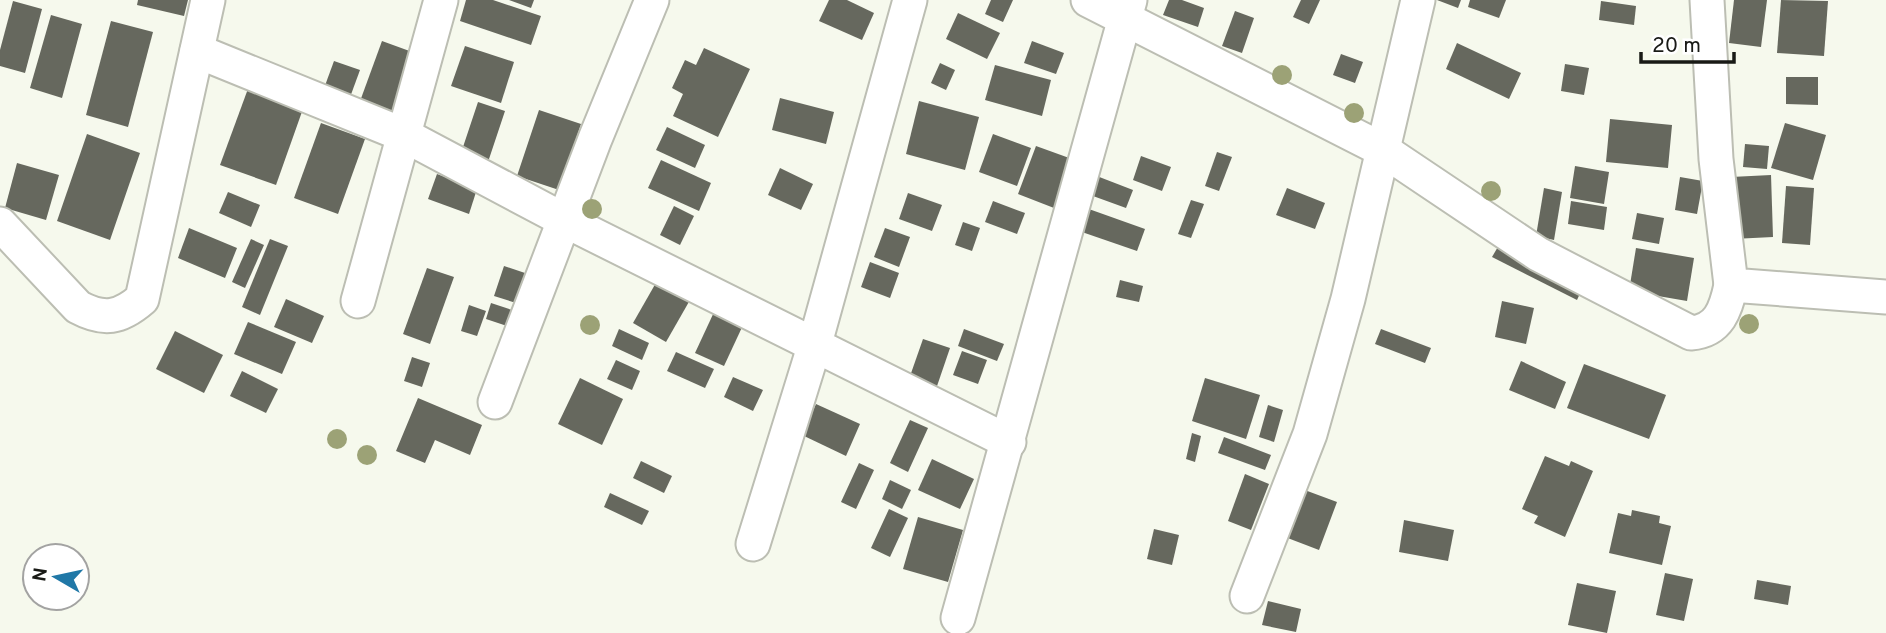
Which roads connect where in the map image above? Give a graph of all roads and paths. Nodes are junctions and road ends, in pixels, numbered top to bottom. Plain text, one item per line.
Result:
1 (208, 0) edge
2 (441, 0) edge
3 (652, 0) edge
4 (910, 0) edge
5 (1088, 0) edge
6 (1418, 0) edge
7 (1707, 0) edge
8 (1127, 10) edge
9 (197, 51) junction
10 (404, 135) junction
11 (1383, 150) junction
12 (564, 220) junction
13 (0, 224) edge
14 (1731, 285) junction
15 (1886, 297) edge
16 (358, 301) dead end
17 (814, 346) junction
18 (495, 402) dead end
19 (1009, 442) junction
20 (753, 544) dead end
21 (1247, 596) dead end
22 (958, 618) dead end

1 - 9 street
2 - 10 street
3 - 12 street
4 - 17 street
5 - 8 street
6 - 11 street
7 - 14 street
8 - 11 street
8 - 19 street
9 - 10 street
9 - 13 street
10 - 12 street
10 - 16 street
11 - 14 street
11 - 21 street
12 - 17 street
12 - 18 street
14 - 15 street
17 - 19 street
17 - 20 street
19 - 22 street

